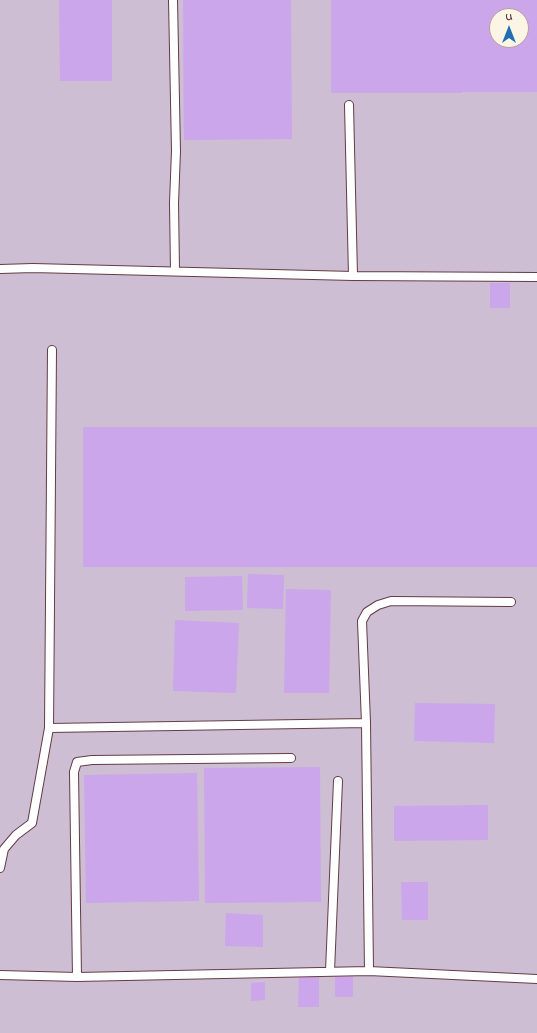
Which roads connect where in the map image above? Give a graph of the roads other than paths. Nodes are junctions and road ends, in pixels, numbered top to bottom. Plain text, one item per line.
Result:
1 (173, 0) edge
2 (349, 106) dead end
3 (0, 269) edge
4 (175, 271) junction
5 (353, 276) junction
6 (537, 277) edge
7 (52, 350) dead end
8 (510, 602) dead end
9 (366, 723) junction
10 (49, 728) junction
11 (291, 758) dead end
12 (338, 781) dead end
13 (0, 868) edge
14 (330, 971) junction
15 (369, 971) junction
16 (0, 975) edge
17 (77, 977) junction
18 (537, 979) edge

1 - 4 lane
2 - 5 lane
3 - 4 lane
4 - 5 lane
5 - 6 lane
7 - 10 lane
8 - 9 lane
9 - 10 lane
9 - 15 lane
10 - 13 lane
11 - 17 lane
12 - 14 lane
14 - 15 lane
14 - 17 lane
15 - 18 lane
16 - 17 lane

